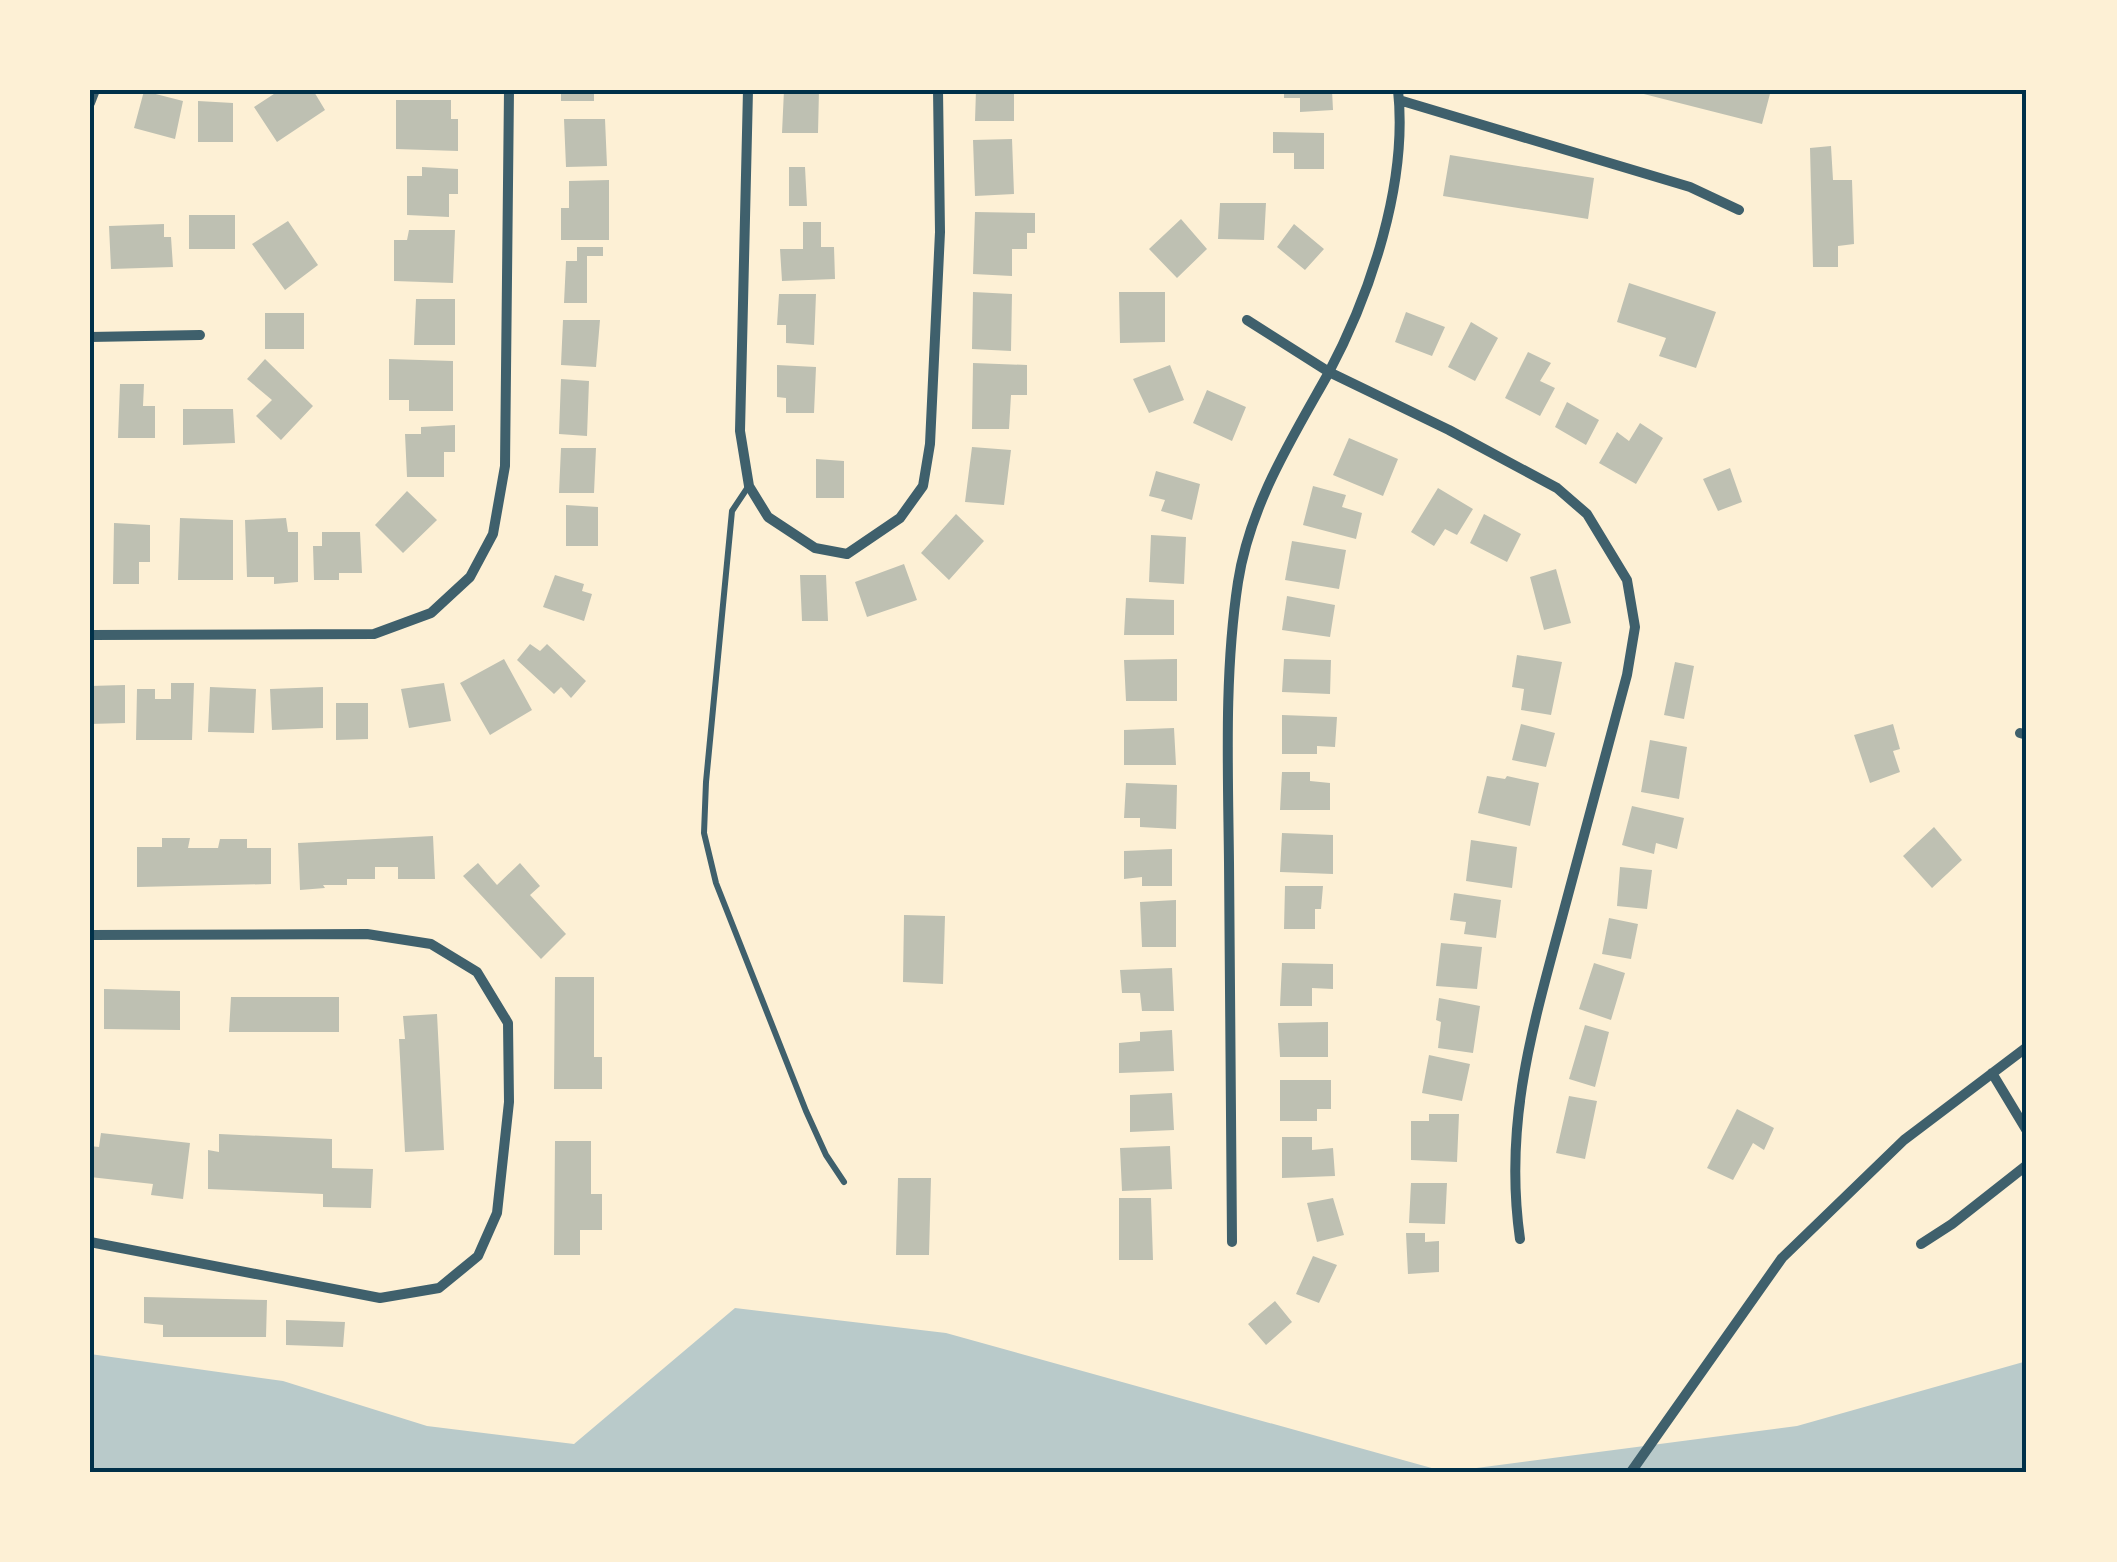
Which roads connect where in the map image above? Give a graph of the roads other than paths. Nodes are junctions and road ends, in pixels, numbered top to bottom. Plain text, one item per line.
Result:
1 (95, 90) edge
2 (509, 90) edge
3 (748, 90) edge
4 (938, 90) edge
5 (1398, 95) edge
6 (90, 103) edge
7 (1738, 210) dead end
8 (1247, 320) dead end
9 (200, 335) dead end
10 (90, 337) edge
11 (1328, 372) junction
12 (748, 486) junction
13 (90, 635) edge
14 (90, 935) edge
15 (2027, 1046) edge
16 (1992, 1073) junction
17 (2027, 1131) edge
18 (2027, 1165) edge
19 (844, 1182) dead end
20 (1520, 1238) dead end
21 (90, 1242) edge
22 (1232, 1242) dead end
23 (1920, 1244) dead end
24 (1631, 1472) edge

1 - 6 street
2 - 13 street
3 - 12 street
4 - 12 street
5 - 7 street
5 - 11 street
8 - 11 street
9 - 10 street
11 - 20 street
11 - 22 street
12 - 19 lane
14 - 21 street
15 - 16 street
16 - 17 street
16 - 24 street
18 - 23 street

